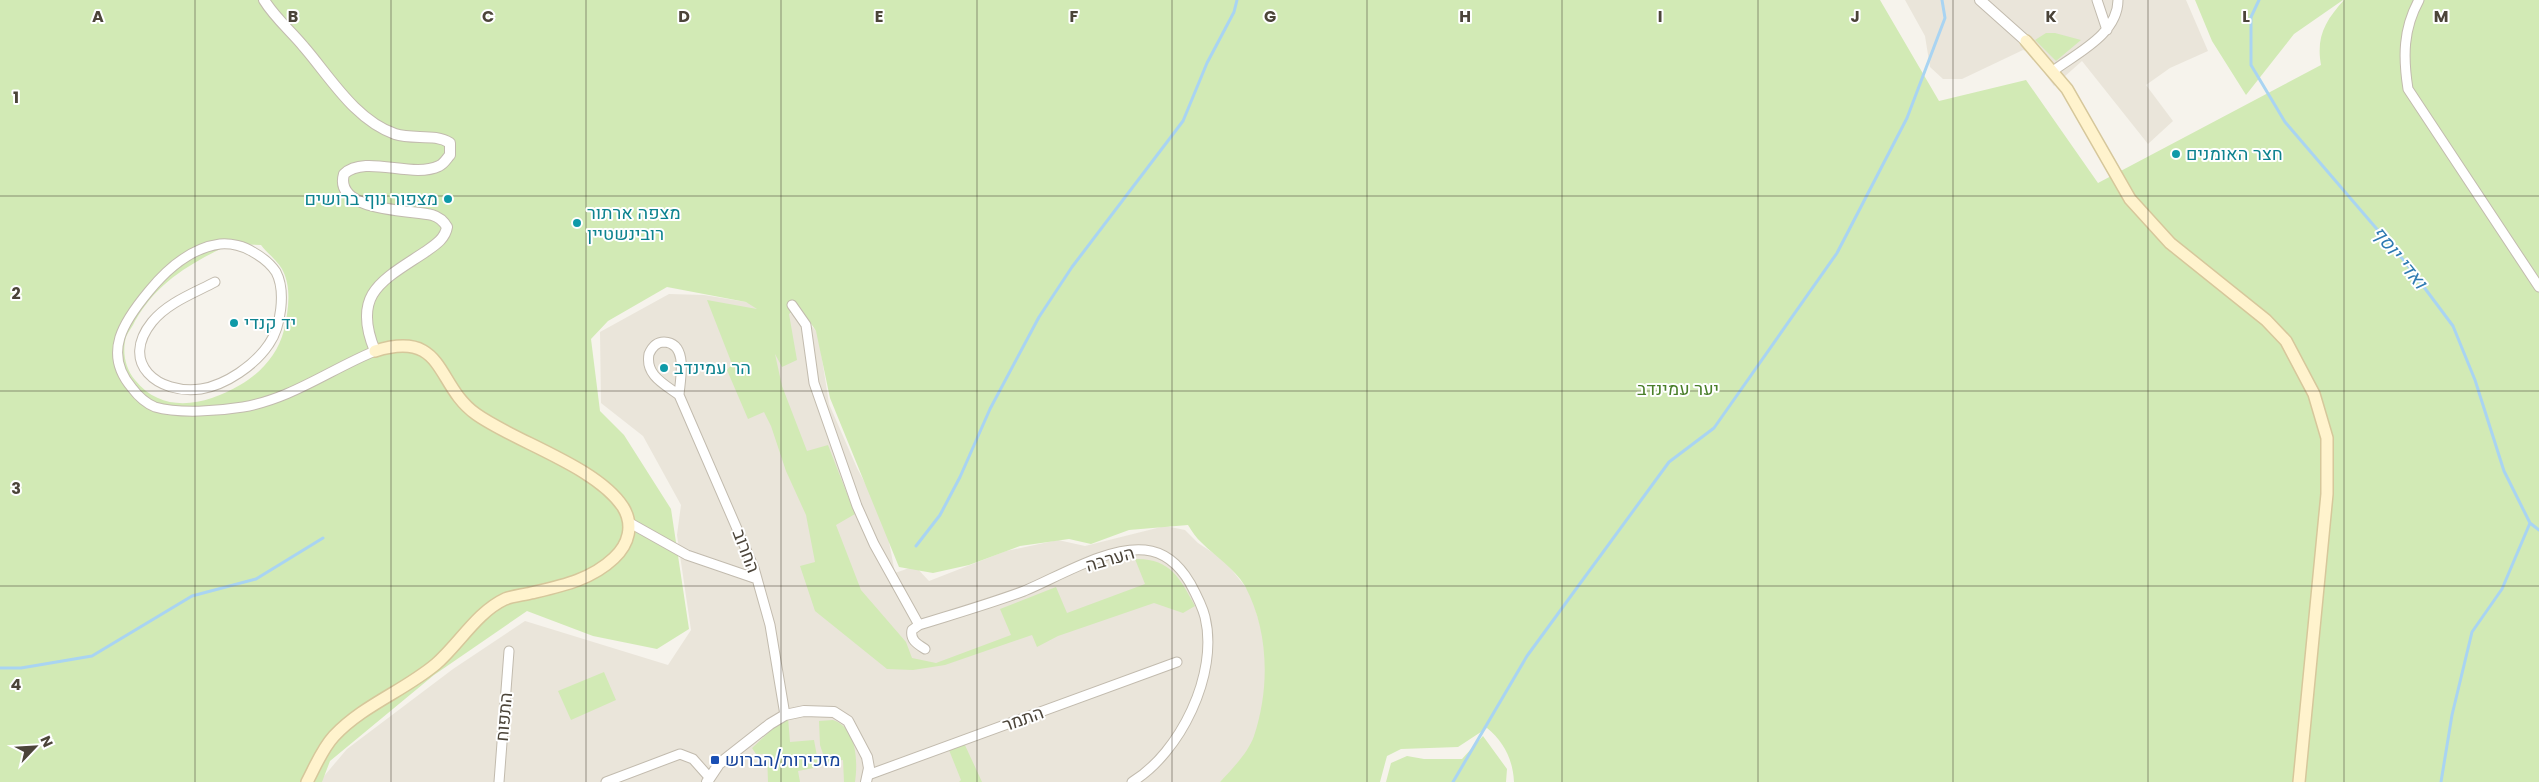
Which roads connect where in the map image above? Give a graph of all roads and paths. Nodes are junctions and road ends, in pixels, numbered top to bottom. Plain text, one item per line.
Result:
1 (264, 0) edge
2 (1979, 0) edge
3 (2097, 0) edge
4 (2118, 0) edge
5 (2420, 0) edge
6 (2106, 30) junction
7 (2026, 41) joint
8 (2053, 71) junction
9 (215, 282) dead end
10 (2539, 288) edge
11 (792, 305) dead end
12 (376, 351) junction
13 (679, 395) junction
14 (630, 523) junction
15 (757, 579) junction
16 (919, 625) junction
17 (925, 648) dead end
18 (509, 651) dead end
19 (1177, 662) dead end
20 (785, 716) junction
21 (867, 778) edge
22 (708, 779) edge
23 (307, 782) edge
24 (499, 782) edge
25 (606, 782) edge
26 (1132, 782) edge
27 (2299, 782) edge

1 - 12 street
2 - 7 street
3 - 6 street
4 - 6 street
5 - 10 street
6 - 8 street
7 - 8 main road
8 - 27 main road
9 - 12 street
11 - 16 street
12 - 14 main road
13 - 13 street, החרוב
13 - 15 street, החרוב
14 - 15 street
14 - 23 main road
15 - 20 street, החרוב
16 - 17 street
16 - 26 street, הערבה
18 - 24 street, התפוח
19 - 21 street, התמר
20 - 21 street
20 - 22 street
22 - 25 street

